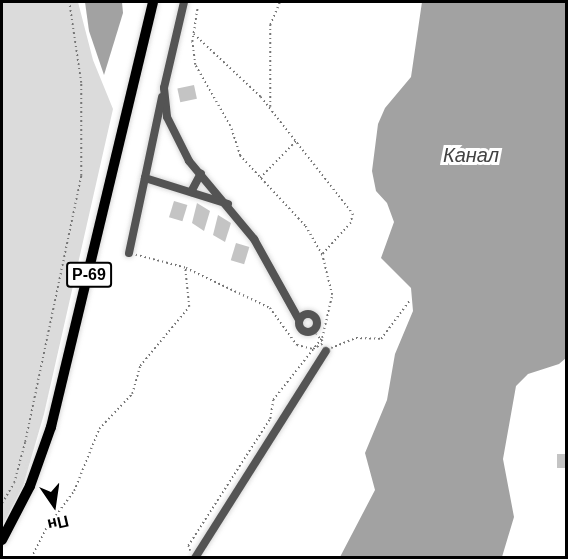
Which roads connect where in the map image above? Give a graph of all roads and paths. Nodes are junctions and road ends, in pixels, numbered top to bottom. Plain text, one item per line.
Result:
1 (69, 2) edge
2 (153, 2) edge
3 (184, 2) edge
4 (279, 2) edge
5 (198, 6) dead end
6 (194, 33) junction
7 (164, 88) junction
8 (270, 107) junction
9 (296, 141) junction
10 (201, 172) junction
11 (145, 178) junction
12 (260, 179) junction
13 (191, 192) junction
14 (228, 204) junction
15 (129, 253) joint
16 (322, 255) junction
17 (185, 268) junction
18 (410, 300) dead end
19 (299, 320) junction
20 (313, 330) junction
21 (322, 338) junction
22 (325, 347) junction
23 (313, 349) junction
24 (2, 502) edge
25 (2, 540) edge
26 (31, 558) edge
27 (194, 558) edge

1 - 24 path
2 - 25 main road, Р-69
3 - 7 lane
4 - 8 path
5 - 6 path
6 - 8 path
6 - 12 path
7 - 10 lane
7 - 11 lane
8 - 9 path
9 - 12 path
9 - 16 path
10 - 13 lane
10 - 14 lane
11 - 13 lane
11 - 15 lane
12 - 16 path
13 - 14 lane
14 - 19 lane
15 - 17 path
16 - 21 path
17 - 23 path
17 - 26 path
18 - 22 path
19 - 20 lane
19 - 20 lane
20 - 21 path
21 - 22 path
21 - 23 path
22 - 23 path
22 - 27 lane
23 - 27 path

